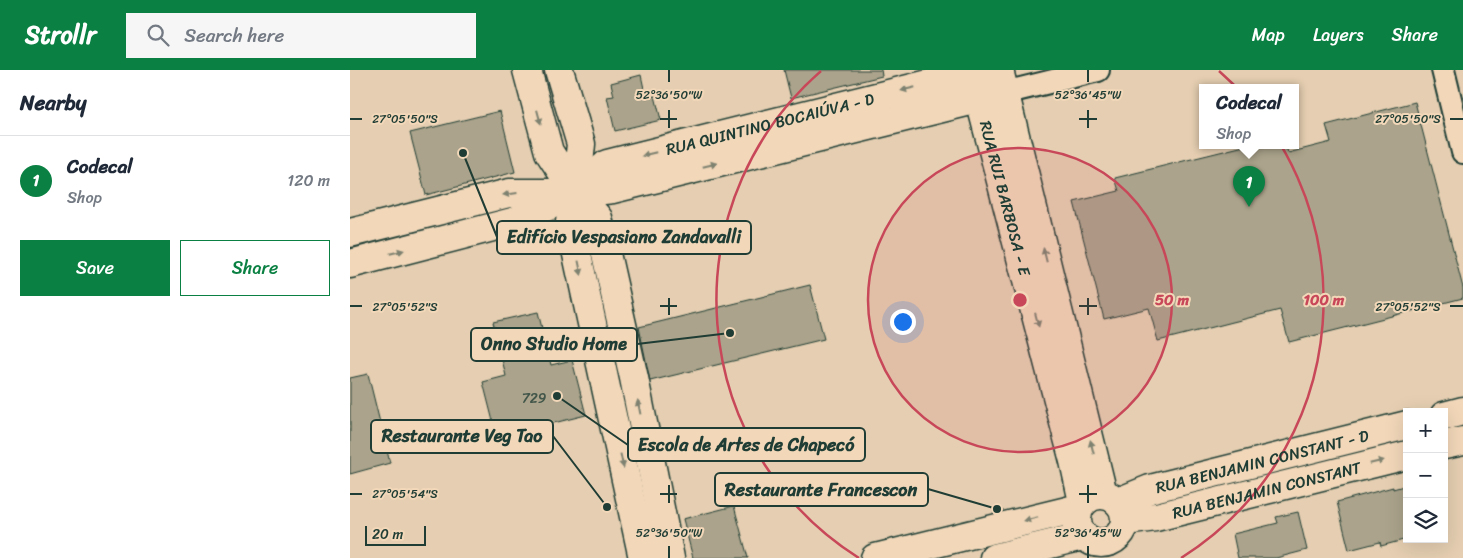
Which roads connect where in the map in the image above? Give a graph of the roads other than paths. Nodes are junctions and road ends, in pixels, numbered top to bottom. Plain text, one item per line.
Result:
1 (526, 70) edge
2 (559, 70) edge
3 (1098, 70) edge
4 (1443, 70) edge
5 (985, 81) edge
6 (1463, 152) edge
7 (576, 192) junction
8 (350, 233) edge
9 (350, 264) edge
10 (1463, 411) edge
11 (1448, 415) edge
12 (1403, 426) edge
13 (1463, 441) edge
14 (1448, 444) edge
15 (1308, 450) junction
16 (1403, 456) edge
17 (1314, 478) junction
18 (1102, 526) edge
19 (643, 558) edge
20 (670, 558) edge
21 (875, 558) edge
22 (994, 558) edge

1 -> 7 street
2 - 7 street
3 - 5 street, RUA QUINTINO BOCAIÚVA - D
4 - 6 street
5 - 7 street, RUA QUINTINO BOCAIÚVA - D
5 - 18 street, RUA RUI BARBOSA - E
7 -> 8 street, RUA QUINTINO BOCAIÚVA - D
9 -> 7 street, RUA QUINTINO BOCAIÚVA - D
7 -> 19 street
20 -> 7 street
10 - 11 street
12 - 15 street, RUA BENJAMIN CONSTANT - D
13 - 14 street
15 - 17 street
15 - 18 street, RUA BENJAMIN CONSTANT - D
17 -> 16 street, RUA BENJAMIN CONSTANT
17 - 18 street, RUA BENJAMIN CONSTANT
18 -> 21 street, RUA BENJAMIN CONSTANT - D
18 - 22 street, RUA BENJAMIN CONSTANT - D

